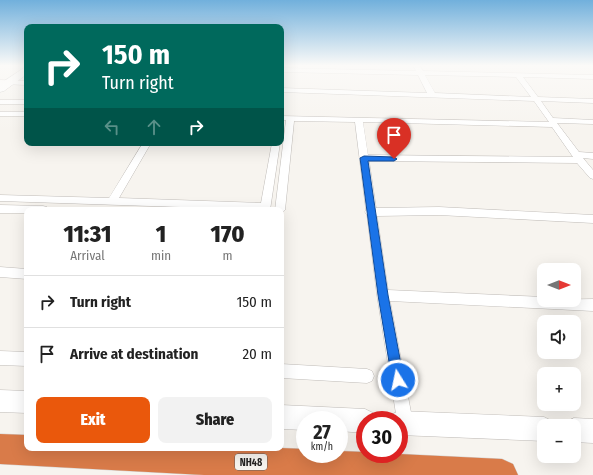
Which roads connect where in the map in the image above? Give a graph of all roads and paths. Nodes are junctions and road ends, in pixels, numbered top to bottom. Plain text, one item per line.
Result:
1 (428, 87) edge
2 (528, 87) edge
3 (284, 90) edge
4 (432, 95) junction
5 (538, 99) junction
6 (593, 101) edge
7 (0, 102) edge
8 (24, 102) edge
9 (0, 114) edge
10 (24, 114) edge
11 (285, 118) edge
12 (359, 119) junction
13 (553, 122) junction
14 (593, 122) edge
15 (284, 136) edge
16 (145, 146) edge
17 (276, 146) edge
18 (283, 146) edge
19 (593, 156) edge
20 (364, 158) junction
21 (578, 158) junction
22 (593, 176) edge
23 (0, 198) edge
24 (112, 202) junction
25 (221, 207) edge
26 (265, 207) edge
27 (280, 207) edge
28 (0, 209) edge
29 (24, 210) edge
30 (370, 212) junction
31 (593, 220) edge
32 (0, 272) edge
33 (24, 274) edge
34 (383, 295) junction
35 (593, 305) edge
36 (0, 358) edge
37 (24, 359) edge
38 (284, 371) edge
39 (367, 376) dead end
40 (0, 401) edge
41 (24, 402) edge
42 (400, 411) edge
43 (284, 417) edge
44 (356, 421) edge
45 (408, 423) edge
46 (537, 429) edge
47 (581, 430) edge
48 (593, 431) edge
49 (0, 449) edge
50 (24, 450) edge
51 (39, 451) edge
52 (502, 475) edge

1 - 4 street
2 - 5 street
3 - 4 street
4 - 5 street
5 - 6 street
5 - 13 street
7 - 8 street
9 - 10 street
11 - 12 street
11 - 15 street
12 - 13 street
12 - 20 street
13 - 14 street
13 - 21 street
16 - 24 street
17 - 26 street
18 - 27 street
19 - 21 street
20 - 21 street
20 - 30 street
21 - 22 street
23 - 24 street
24 - 25 street
28 - 29 street
30 - 31 street
30 - 34 street
32 - 33 street
34 - 35 street
34 - 42 street
36 - 37 street
38 - 39 street
40 - 41 street
43 - 44 street
45 - 46 street
47 - 48 street
49 - 50 highway, NH48
51 - 52 highway, NH48

